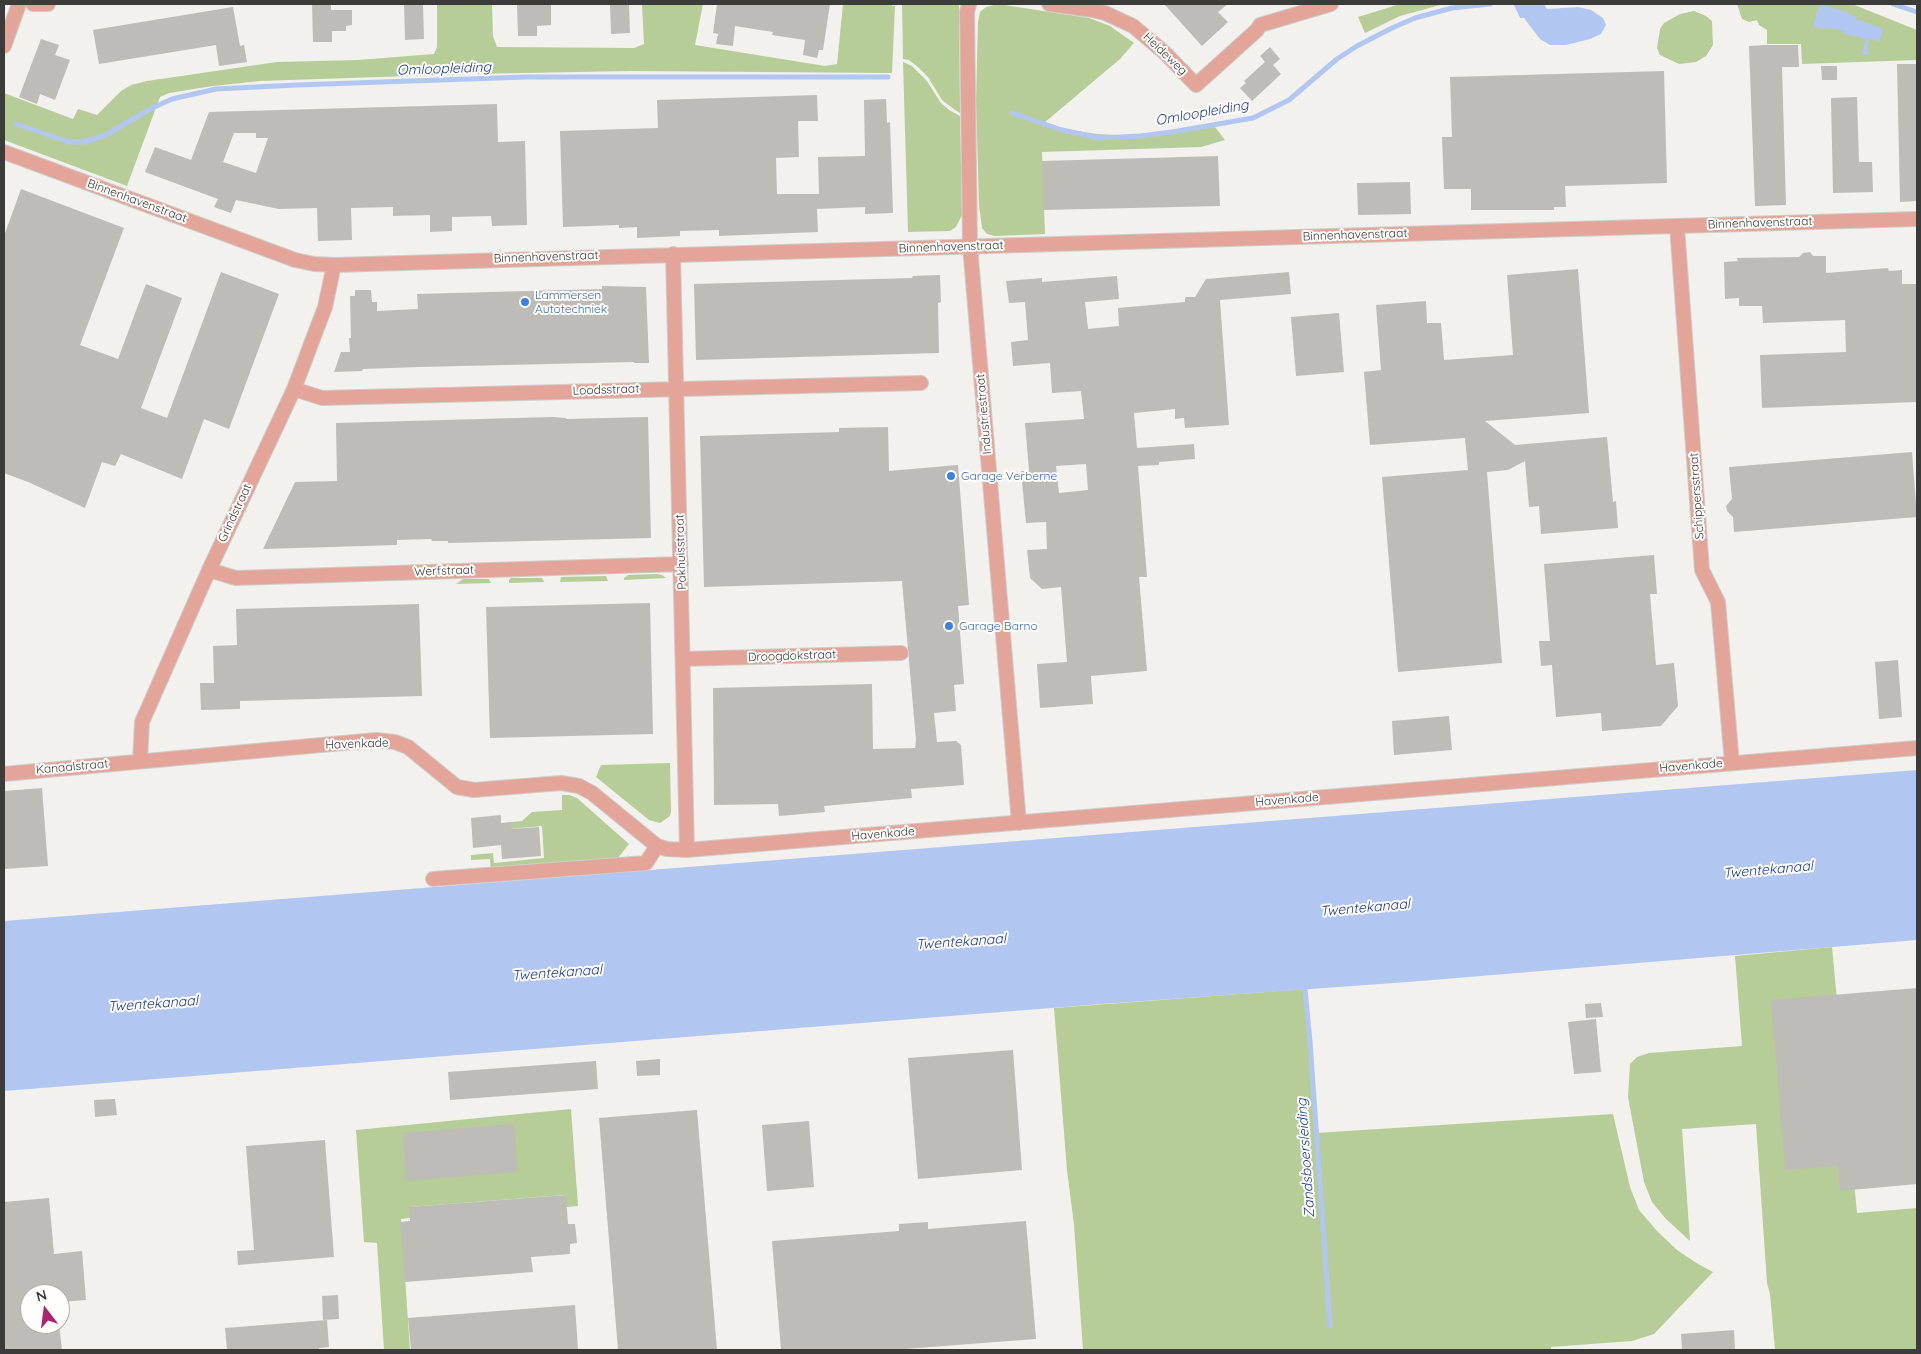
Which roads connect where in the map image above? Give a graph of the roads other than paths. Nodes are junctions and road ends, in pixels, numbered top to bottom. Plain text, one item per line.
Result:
1 (18, 4) edge
2 (33, 4) edge
3 (48, 4) edge
4 (969, 4) edge
5 (1049, 4) edge
6 (1325, 5) edge
7 (1106, 8) edge
8 (4, 46) edge
9 (4, 152) edge
10 (1917, 218) edge
11 (1677, 226) junction
12 (970, 246) junction
13 (673, 254) junction
14 (334, 265) junction
15 (921, 383) dead end
16 (676, 388) junction
17 (294, 389) junction
18 (681, 564) junction
19 (208, 570) junction
20 (901, 653) dead end
21 (683, 659) junction
22 (1917, 748) edge
23 (140, 761) junction
24 (1732, 762) junction
25 (4, 774) edge
26 (1019, 823) junction
27 (657, 846) junction
28 (688, 850) junction
29 (432, 878) dead end

1 - 8 street
2 - 3 street
4 - 12 street, Industriestraat
5 - 7 street, Heideweg
6 - 7 street, Heideweg
9 - 14 street, Binnenhavenstraat
10 - 11 street, Binnenhavenstraat
11 - 12 street, Binnenhavenstraat
11 - 24 street, Schippersstraat
12 - 13 street, Binnenhavenstraat
12 - 26 street, Industriestraat
13 - 14 street, Binnenhavenstraat
13 - 16 street, Pakhuisstraat
14 - 17 street, Grindstraat
15 - 16 street, Loodsstraat
16 - 17 street, Loodsstraat
16 - 18 street, Pakhuisstraat
17 - 19 street, Grindstraat
18 - 19 street, Werfstraat
18 - 21 street, Pakhuisstraat
19 - 23 street, Grindstraat
20 - 21 street, Droogdokstraat
21 - 28 street, Pakhuisstraat
22 - 24 street, Havenkade
23 - 25 street, Kanaalstraat
23 - 27 street, Havenkade
24 - 26 street, Havenkade
26 - 28 street, Havenkade
27 - 28 street, Havenkade
27 - 29 street

